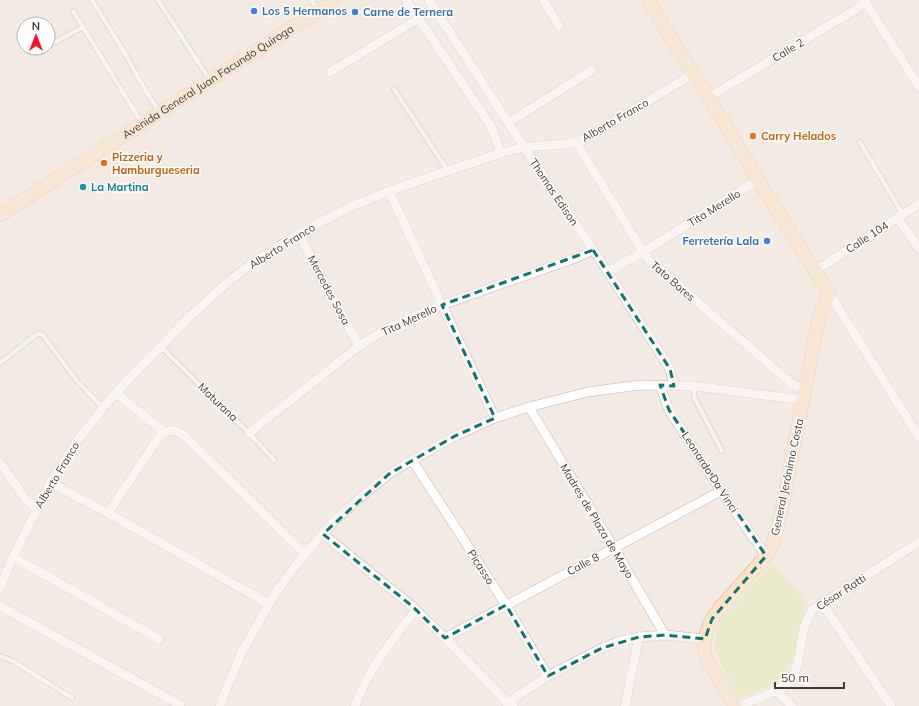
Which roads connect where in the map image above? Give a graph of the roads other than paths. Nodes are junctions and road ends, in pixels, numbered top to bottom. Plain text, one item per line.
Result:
1 (92, 0) edge
2 (158, 0) edge
3 (335, 0) edge
4 (406, 0) edge
5 (429, 0) edge
6 (543, 0) edge
7 (648, 0) edge
8 (865, 0) edge
9 (315, 5) edge
10 (73, 11) dead end
11 (418, 19) junction
12 (559, 26) dead end
13 (83, 27) junction
14 (56, 42) edge
15 (592, 70) dead end
16 (330, 72) dead end
17 (693, 74) junction
18 (210, 81) junction
19 (919, 87) edge
20 (394, 88) dead end
21 (709, 97) junction
22 (160, 113) junction
23 (508, 123) junction
24 (143, 124) junction
25 (576, 142) junction
26 (860, 142) dead end
27 (524, 147) junction
28 (501, 153) junction
29 (448, 171) junction
30 (758, 180) junction
31 (389, 191) junction
32 (919, 204) edge
33 (0, 216) edge
34 (900, 216) junction
35 (299, 235) junction
36 (919, 249) edge
37 (593, 250) junction
38 (643, 252) junction
39 (815, 271) junction
40 (608, 272) junction
41 (829, 293) junction
42 (442, 305) junction
43 (160, 346) junction
44 (359, 346) junction
45 (0, 363) edge
46 (660, 385) junction
47 (674, 386) junction
48 (694, 386) junction
49 (116, 393) junction
50 (804, 393) junction
51 (529, 407) junction
52 (103, 408) junction
53 (495, 418) junction
54 (165, 433) junction
55 (249, 433) junction
56 (919, 437) edge
57 (722, 451) dead end
58 (274, 460) dead end
59 (412, 460) junction
60 (0, 462) edge
61 (4, 477) edge
62 (50, 483) junction
63 (721, 491) junction
64 (37, 508) junction
65 (108, 513) junction
66 (323, 534) junction
67 (919, 542) edge
68 (614, 548) junction
69 (305, 554) junction
70 (766, 556) junction
71 (13, 558) junction
72 (0, 588) edge
73 (822, 603) junction
74 (269, 604) junction
75 (506, 605) junction
76 (0, 606) edge
77 (416, 610) junction
78 (665, 635) junction
79 (639, 637) junction
80 (445, 638) junction
81 (159, 639) dead end
82 (705, 639) junction
83 (0, 656) edge
84 (548, 676) junction
85 (776, 690) junction
86 (72, 698) dead end
87 (180, 705) dead end
88 (509, 705) edge
89 (220, 706) edge
90 (355, 706) edge
91 (625, 706) edge
92 (735, 706) edge
93 (740, 706) edge
94 (792, 706) edge
95 (891, 706) edge

1 - 22 lane
2 - 18 lane
3 - 9 street, Avenida General Juan Facundo Quiroga
4 - 11 street
5 - 23 street, Thomas Edison
6 - 12 street
7 - 17 street
8 - 19 street
8 - 21 street, Calle 2
9 - 18 street, Avenida General Juan Facundo Quiroga
10 - 13 lane
11 - 16 street
11 - 28 street
13 - 14 lane
13 - 24 lane
15 - 23 street
17 - 21 street
17 - 25 street, Alberto Franco
18 - 22 street, Avenida General Juan Facundo Quiroga
20 - 29 lane
21 - 30 street
22 - 24 street, Avenida General Juan Facundo Quiroga
23 - 27 street, Thomas Edison
24 - 33 street, Avenida General Juan Facundo Quiroga
25 - 27 street, Alberto Franco
25 - 38 street, Tato Bores
26 - 34 lane
27 - 28 street, Alberto Franco
27 - 37 street, Thomas Edison
28 - 29 street, Alberto Franco
29 - 31 street, Alberto Franco
30 - 38 street, Tita Merello
30 - 39 street
31 - 35 street, Alberto Franco
31 - 42 street
32 - 34 street, Calle 104
34 - 36 street
34 - 39 street, Calle 104
35 - 43 street, Alberto Franco
35 - 44 street, Mercedes Sosa
37 - 40 street, Thomas Edison
37 - 42 street, Tita Merello
38 - 40 street, Tita Merello
38 - 50 street, Tato Bores
39 - 41 street
40 - 47 street, Thomas Edison
41 - 50 street, General Jerónimo Costa
41 - 56 street
42 - 44 street, Tita Merello
42 - 53 street
43 - 49 street, Alberto Franco
43 - 55 lane, Maturana
44 - 55 street, Tita Merello
45 - 52 lane
46 - 47 street
46 - 51 street
46 - 63 street, Leonardo Da Vinci
47 - 48 street
48 - 50 street
48 - 57 lane
49 - 52 street, Alberto Franco
49 - 54 street
50 - 70 street, General Jerónimo Costa
51 - 53 street
51 - 68 street, Madres de Plaza de Mayo
52 - 62 street, Alberto Franco
53 - 59 street
54 - 65 street
54 - 69 street
55 - 58 lane, Maturana
59 - 66 street
59 - 75 street, Picasso
60 - 61 street
61 - 64 street
62 - 64 street, Alberto Franco
62 - 65 street
63 - 68 street, Calle 8
63 - 70 street, Leonardo Da Vinci
64 - 71 street, Alberto Franco
65 - 74 street
66 - 69 street
66 - 77 street
67 - 73 street, César Ratti
68 - 75 street, Calle 8
68 - 78 street, Madres de Plaza de Mayo
69 - 74 street
70 - 82 street, General Jerónimo Costa
71 - 72 street, Alberto Franco
71 - 81 street
73 - 85 street, César Ratti
73 - 95 street
74 - 89 street
75 - 80 street, Calle 8
75 - 84 street, Picasso
76 - 87 street
77 - 80 street
77 - 90 street
78 - 79 street
78 - 82 street
79 - 84 street
79 - 91 street
80 - 88 street
82 - 92 street, General Jerónimo Costa
83 - 86 lane
84 - 88 street
85 - 93 street, César Ratti
85 - 94 street

